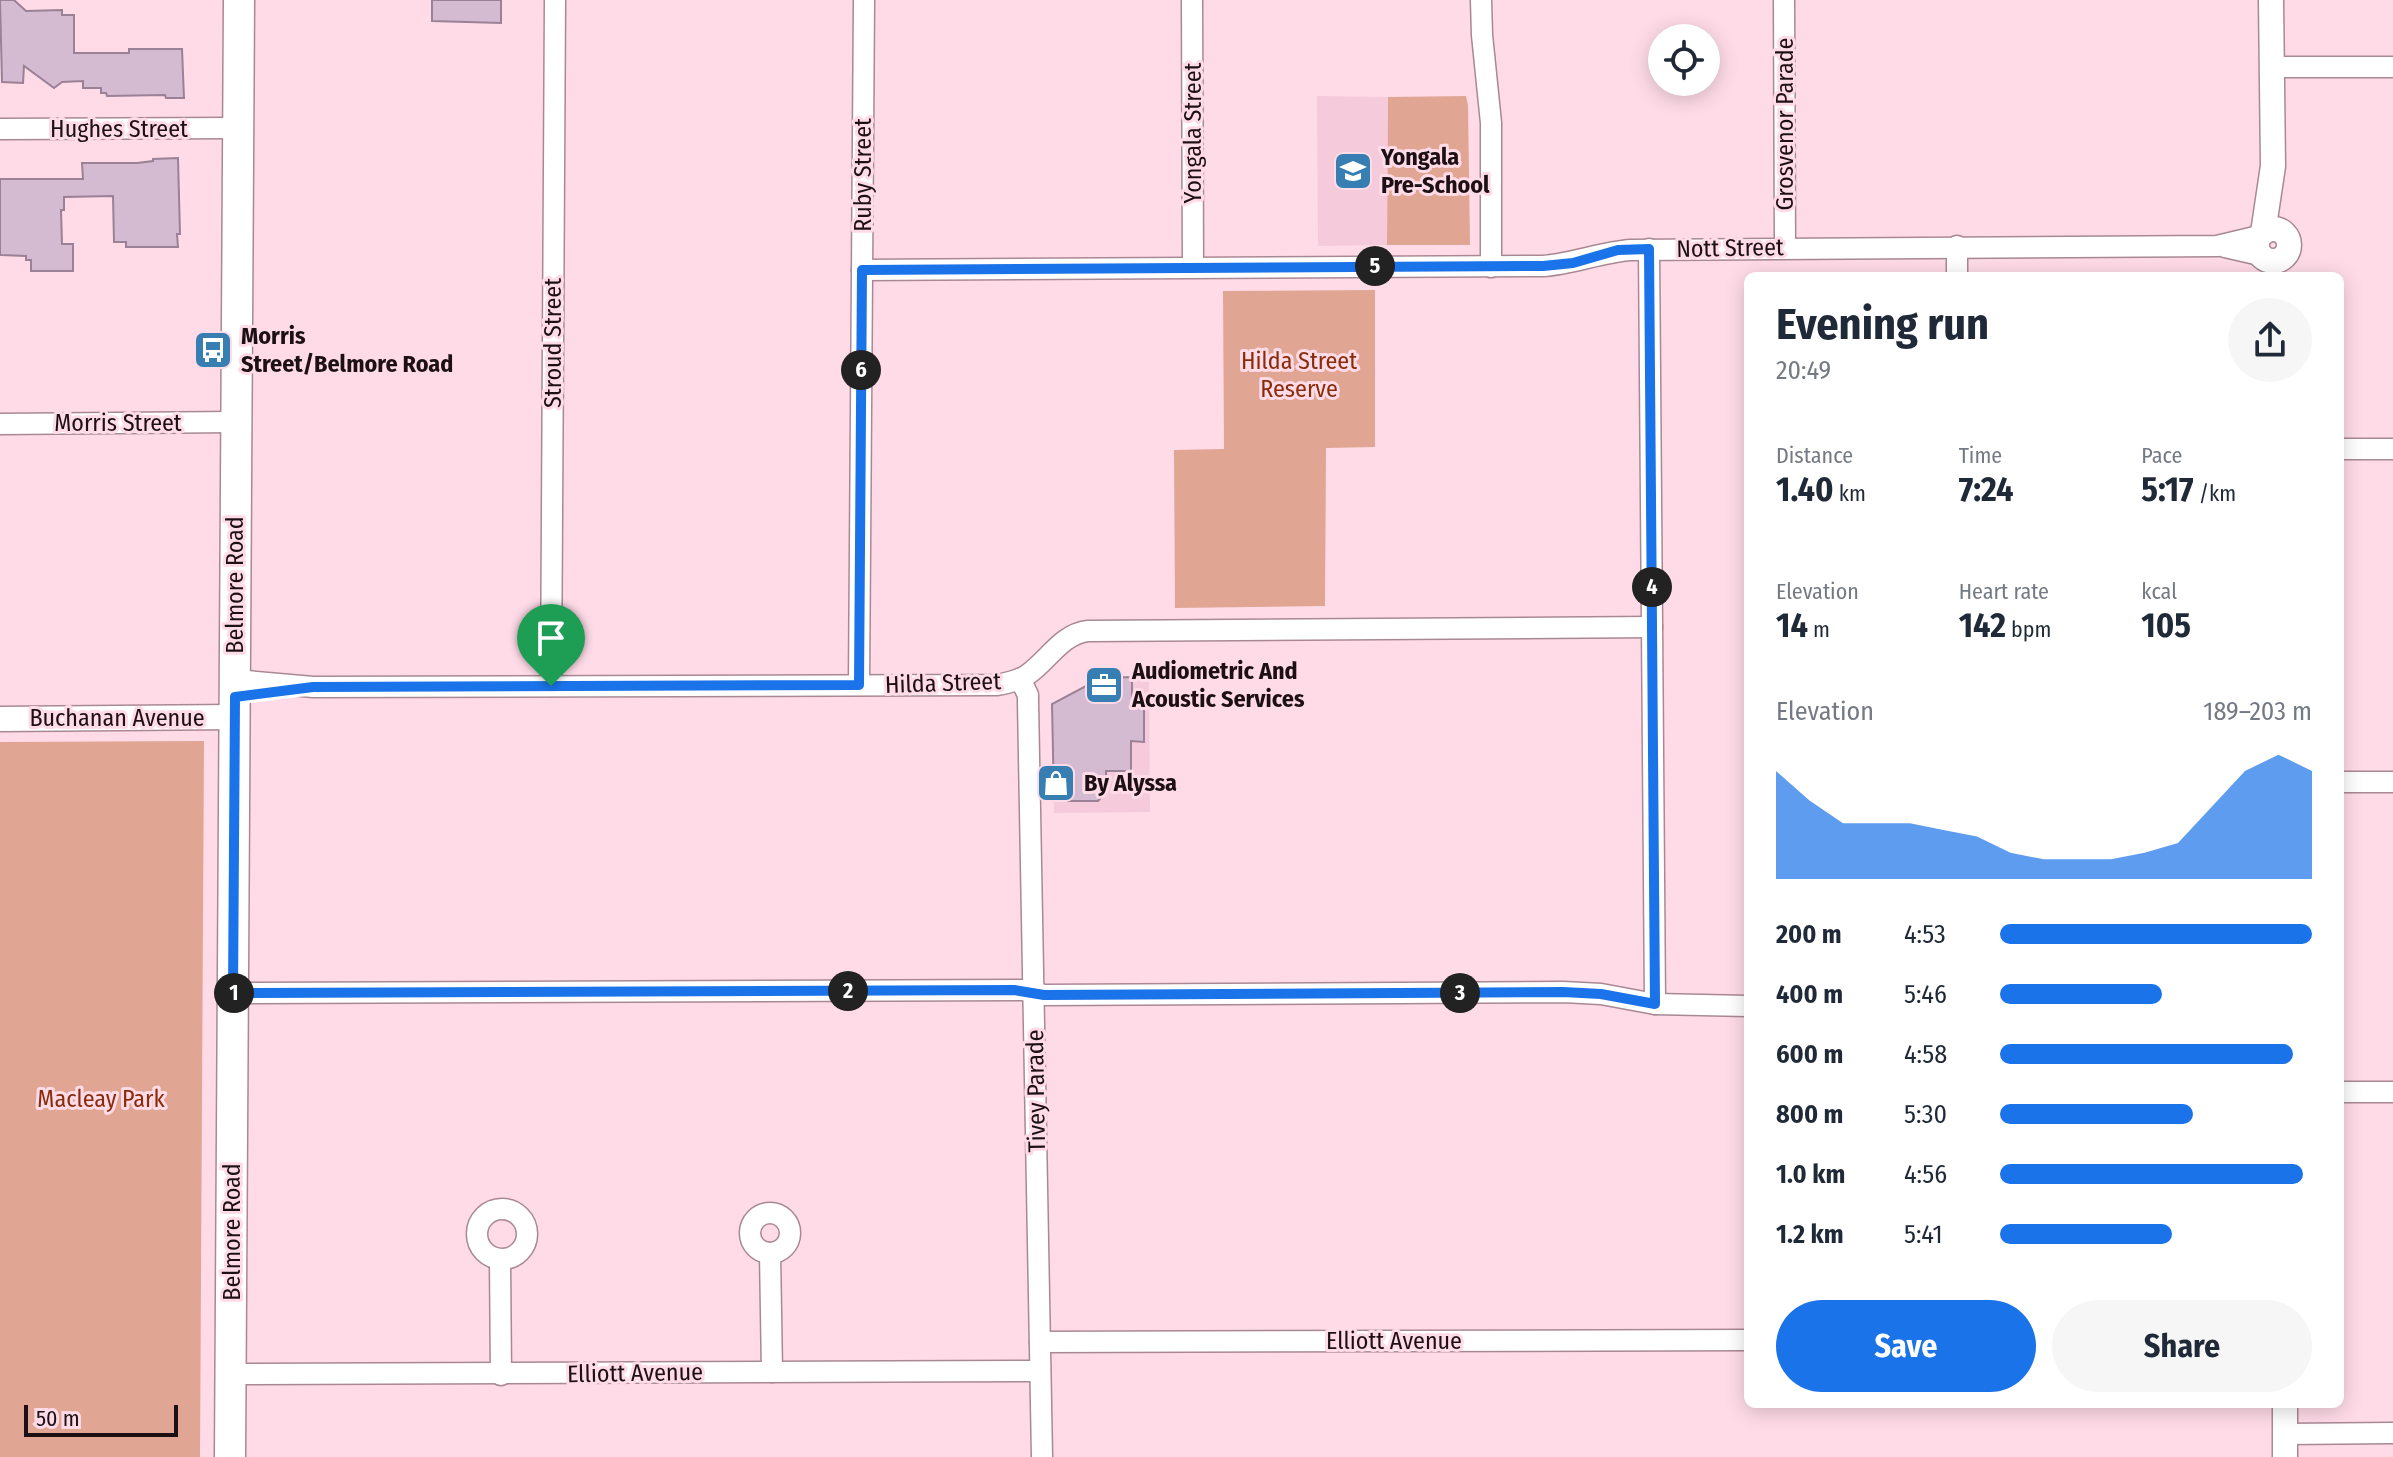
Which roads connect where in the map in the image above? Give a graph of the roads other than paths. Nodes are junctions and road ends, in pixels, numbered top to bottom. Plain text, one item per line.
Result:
1 (239, 0) edge
2 (555, 0) edge
3 (864, 0) edge
4 (1192, 0) edge
5 (1481, 0) edge
6 (1784, 0) edge
7 (2271, 0) edge
8 (2272, 67) junction
9 (2393, 67) edge
10 (238, 128) junction
11 (0, 129) edge
12 (1957, 246) junction
13 (1785, 247) junction
14 (1649, 249) junction
15 (2270, 253) edge
16 (1193, 267) junction
17 (1491, 267) junction
18 (862, 270) junction
19 (1957, 272) edge
20 (236, 422) junction
21 (0, 424) edge
22 (2344, 449) edge
23 (2393, 449) edge
24 (1652, 627) junction
25 (1020, 679) junction
26 (859, 685) junction
27 (551, 686) junction
28 (235, 698) junction
29 (0, 719) edge
30 (2344, 782) edge
31 (2393, 782) edge
32 (1034, 992) junction
33 (233, 993) junction
34 (1655, 1004) junction
35 (1744, 1006) edge
36 (2344, 1092) edge
37 (2393, 1092) edge
38 (770, 1253) dead end
39 (500, 1260) dead end
40 (1744, 1340) edge
41 (1040, 1342) junction
42 (1040, 1371) junction
43 (772, 1372) junction
44 (231, 1374) junction
45 (501, 1375) junction
46 (2285, 1408) edge
47 (2393, 1433) edge
48 (2285, 1445) edge
49 (230, 1457) edge
50 (1042, 1457) edge

1 - 10 main road, Belmore Road
2 - 27 street, Stroud Street
3 - 18 street, Ruby Street
4 - 16 street, Yongala Street
5 - 17 street
6 - 13 street, Grosvenor Parade
7 - 8 street
8 - 9 street
8 - 15 street
10 - 11 street, Hughes Street
10 - 20 main road, Belmore Road
12 - 13 street, Nott Street
12 - 15 street, Nott Street
12 - 19 street
13 - 14 street, Nott Street
14 - 17 street, Nott Street
14 - 24 street
16 - 17 street, Nott Street
16 - 18 street, Nott Street
18 - 26 street, Ruby Street
20 - 21 street, Morris Street
20 - 28 main road, Belmore Road
22 - 23 street
24 - 25 street, Hilda Street
24 - 34 street
25 - 26 street, Hilda Street
25 - 32 street, Tivey Parade
26 - 27 street, Hilda Street
27 - 28 street, Hilda Street
28 - 29 street, Buchanan Avenue
28 - 33 main road, Belmore Road
30 - 31 street
32 - 33 street
32 - 34 street
32 - 41 street, Tivey Parade
33 - 44 main road, Belmore Road
34 - 35 street
36 - 37 street
38 - 43 street
39 - 45 street
40 - 41 street, Elliott Avenue
41 - 42 street, Tivey Parade
42 - 43 street, Elliott Avenue
42 - 50 street, Tivey Parade
43 - 45 street, Elliott Avenue
44 - 45 street, Elliott Avenue
44 - 49 main road, Belmore Road
46 - 48 street
47 - 48 street

